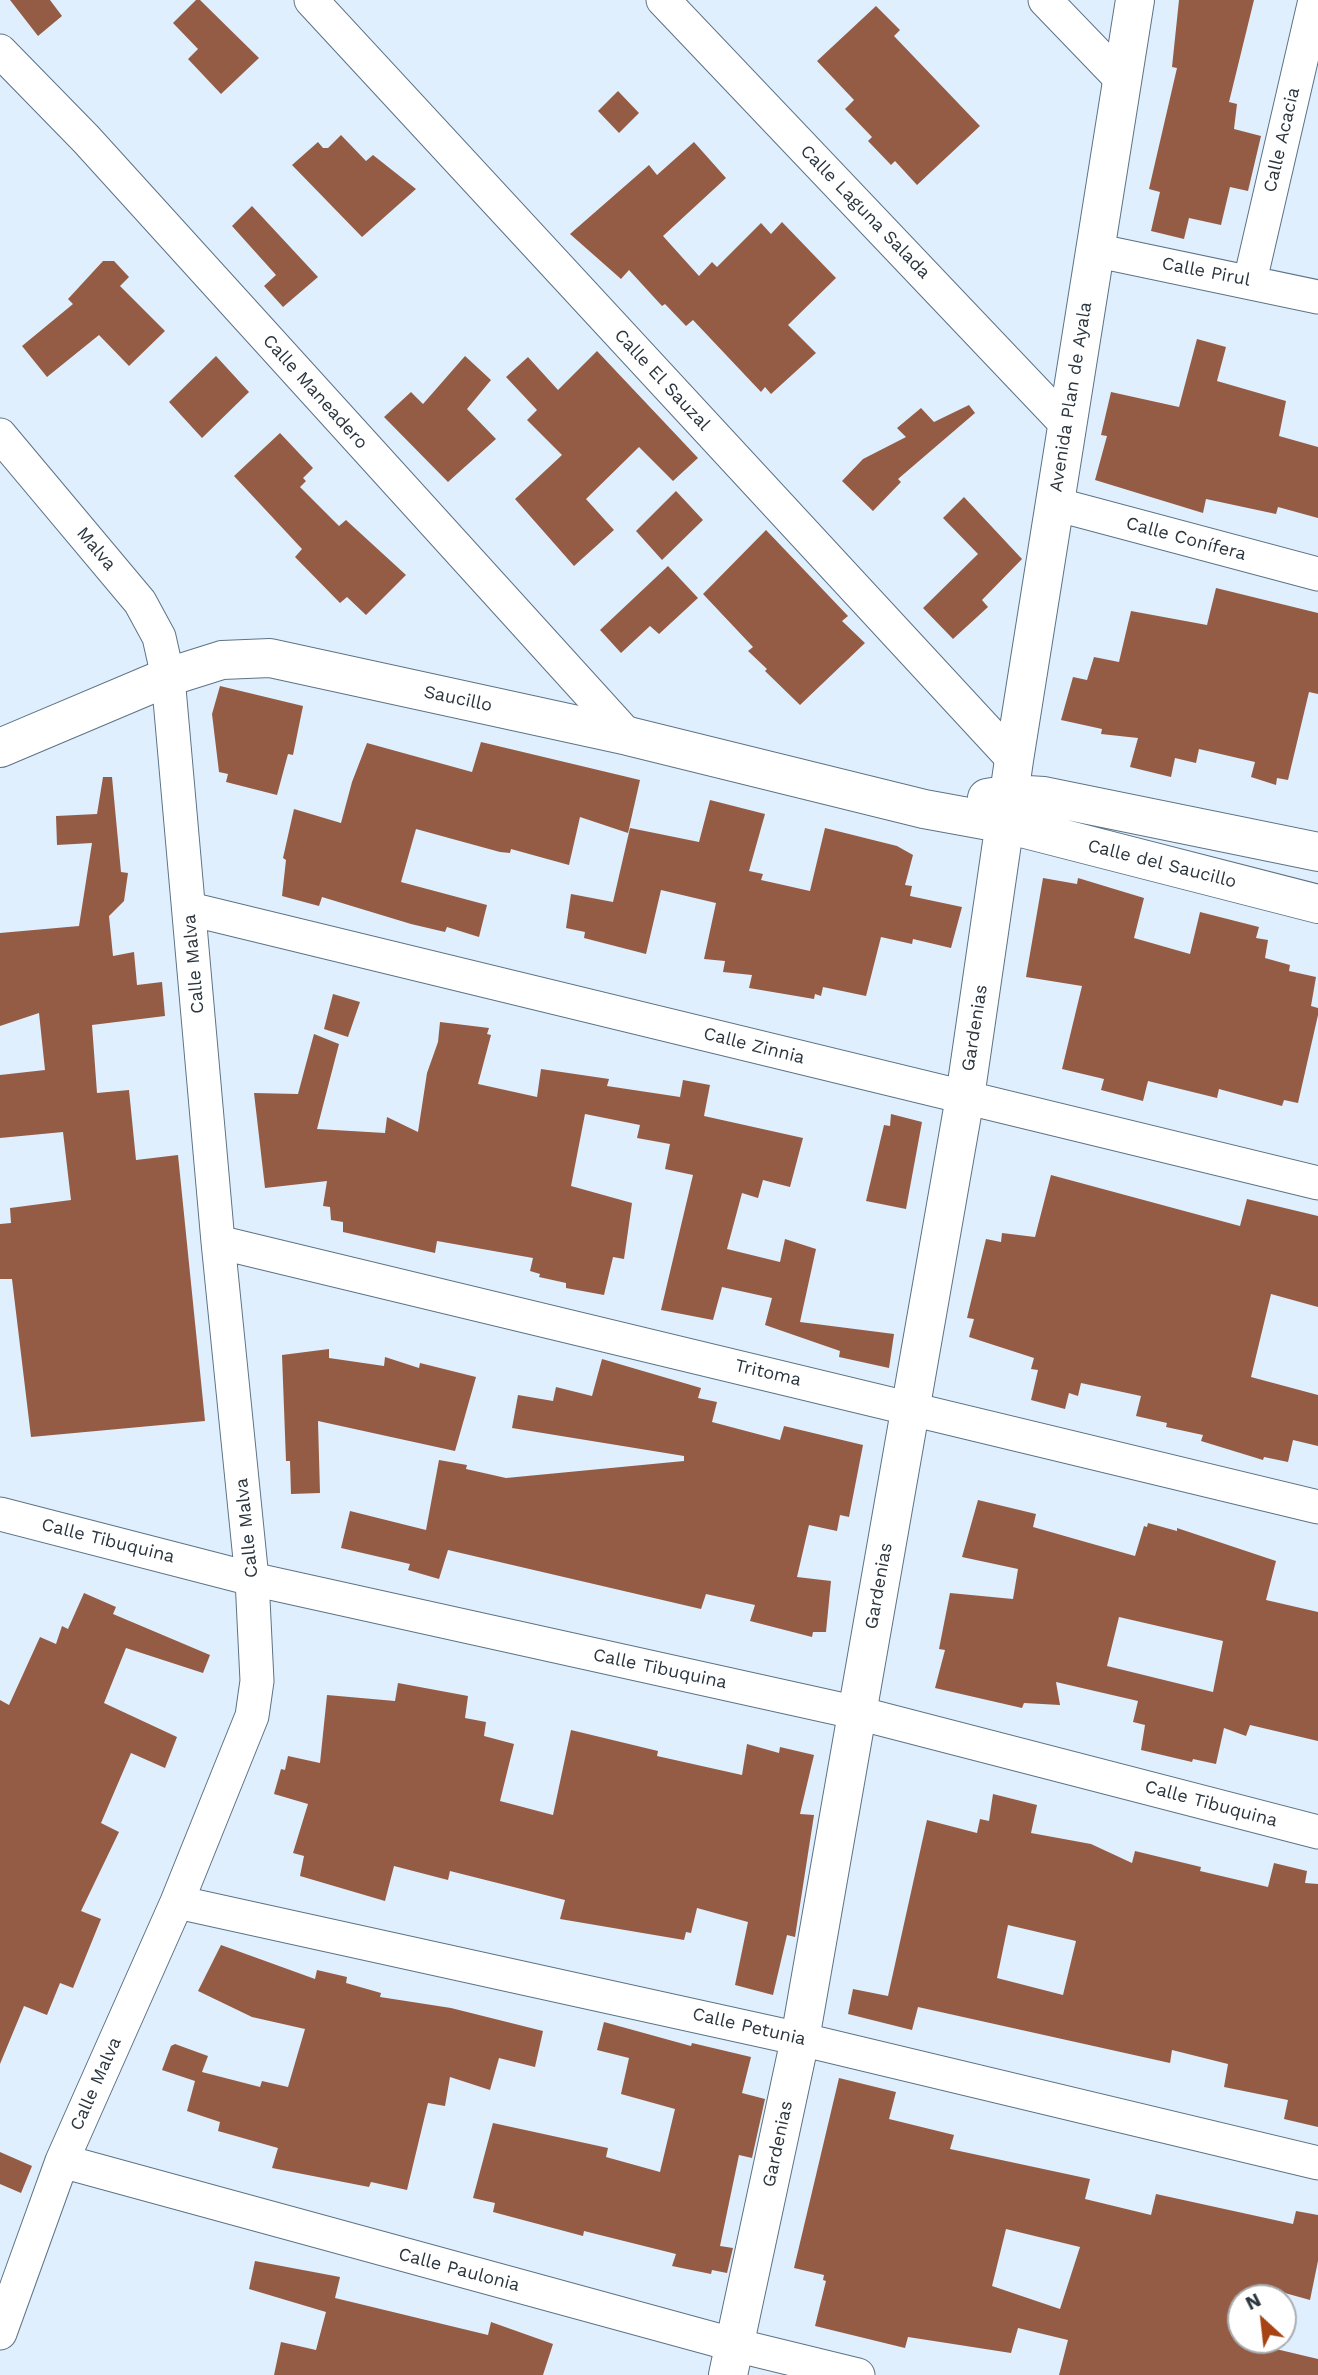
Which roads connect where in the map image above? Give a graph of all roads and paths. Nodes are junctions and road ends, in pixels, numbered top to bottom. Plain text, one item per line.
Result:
1 (311, 0) edge
2 (663, 0) edge
3 (1045, 0) edge
4 (1135, 0) edge
5 (1315, 0) edge
6 (0, 51) edge
7 (1123, 81) junction
8 (1094, 250) junction
9 (1250, 281) junction
10 (1318, 297) edge
11 (1068, 425) junction
12 (0, 435) edge
13 (1055, 504) junction
14 (1318, 574) edge
15 (168, 677) junction
16 (628, 736) junction
17 (0, 748) edge
18 (1010, 793) junction
19 (1318, 852) edge
20 (1318, 904) edge
21 (190, 909) junction
22 (965, 1097) junction
23 (1318, 1183) edge
24 (218, 1242) junction
25 (909, 1407) junction
26 (1318, 1507) edge
27 (0, 1514) edge
28 (252, 1579) junction
29 (858, 1713) junction
30 (1318, 1832) edge
31 (177, 1902) junction
32 (800, 2039) junction
33 (62, 2161) junction
34 (1318, 2163) edge
35 (0, 2333) edge
36 (731, 2360) edge
37 (858, 2375) edge

1 - 18 street, Calle El Sauzal
2 - 11 street, Calle Laguna Salada
3 - 7 street
4 - 7 street, Avenida Plan de Ayala
5 - 9 street, Calle Acacia
6 - 16 street, Calle Maneadero
7 - 8 street, Avenida Plan de Ayala
8 - 9 street, Calle Pirul
8 - 11 street, Avenida Plan de Ayala
9 - 10 street, Calle Pirul
11 - 13 street, Avenida Plan de Ayala
12 - 15 street, Malva
13 - 14 street, Calle Conífera
13 - 18 street, Avenida Plan de Ayala
15 - 16 street, Saucillo
15 - 17 street, Saucillo
15 - 21 street, Calle Malva
16 - 18 street, Saucillo
18 - 19 street
18 - 20 street, Calle del Saucillo
18 - 22 street, Gardenias
21 - 22 street, Calle Zinnia
21 - 24 street, Calle Malva
22 - 23 street, Calle Zinnia
22 - 25 street, Gardenias
24 - 25 street, Tritoma
24 - 28 street, Calle Malva
25 - 26 street, Tritoma
25 - 29 street, Gardenias
27 - 28 street, Calle Tibuquina
28 - 29 street, Calle Tibuquina
28 - 31 street, Calle Malva
29 - 30 street, Calle Tibuquina
29 - 32 street, Gardenias
31 - 32 street, Calle Petunia
31 - 33 street, Calle Malva
32 - 34 street, Calle Petunia
32 - 36 street, Gardenias
33 - 35 street, Calle Malva
33 - 36 street, Calle Paulonia
36 - 37 street, Calle Paulonia

